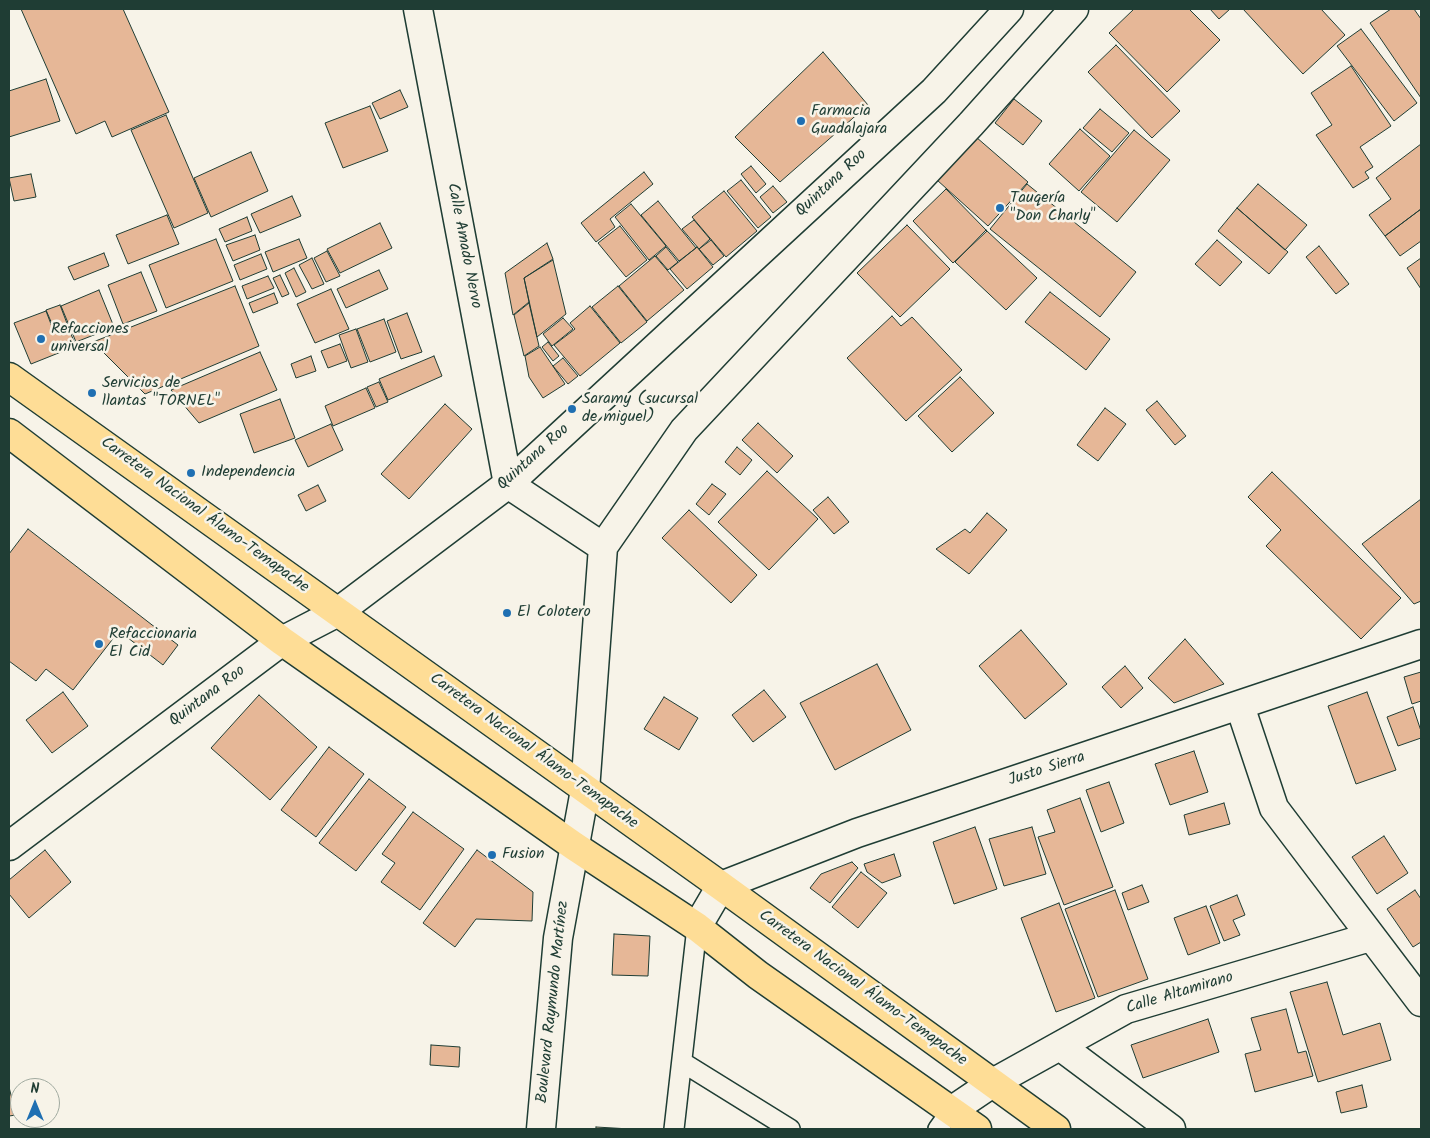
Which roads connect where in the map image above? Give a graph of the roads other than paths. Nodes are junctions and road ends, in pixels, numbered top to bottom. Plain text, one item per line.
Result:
1 (418, 9) edge
2 (1009, 9) edge
3 (1074, 9) edge
4 (13, 388) edge
5 (9, 433) edge
6 (508, 484) junction
7 (602, 547) junction
8 (338, 612) junction
9 (282, 641) junction
10 (1421, 644) edge
11 (1240, 706) junction
12 (585, 790) junction
13 (9, 846) edge
14 (574, 846) junction
15 (721, 886) junction
16 (697, 927) junction
17 (1370, 937) junction
18 (1421, 1002) edge
19 (1060, 1046) junction
20 (682, 1062) junction
21 (991, 1084) junction
22 (944, 1120) edge
23 (542, 1129) edge
24 (674, 1129) edge
25 (790, 1129) edge
26 (977, 1129) edge
27 (1056, 1129) edge
28 (1170, 1129) edge

1 - 6 street, Calle Amado Nervo
2 - 6 street, Quintana Roo
3 - 7 street
4 - 8 main road, Carretera Nacional Álamo-Temapache
5 - 9 main road
6 - 7 street
6 - 8 street, Quintana Roo
7 - 12 street
8 - 9 street, Quintana Roo
8 - 12 main road, Carretera Nacional Álamo-Temapache
9 - 13 street, Quintana Roo
9 - 14 main road
10 - 11 street, Justo Sierra
11 - 15 street, Justo Sierra
11 - 17 street
12 - 14 street
12 - 15 main road, Carretera Nacional Álamo-Temapache
14 - 16 main road
14 - 23 street, Boulevard Raymundo Martínez
15 - 16 street
15 - 21 main road, Carretera Nacional Álamo-Temapache
16 - 20 lane
16 - 22 main road
17 - 18 street
17 - 19 street, Calle Altamirano
19 - 21 street, Calle Altamirano
19 - 28 street
20 - 24 lane
20 - 25 lane
21 - 22 street, Calle Altamirano
21 - 27 main road, Carretera Nacional Álamo-Temapache
22 - 26 main road

